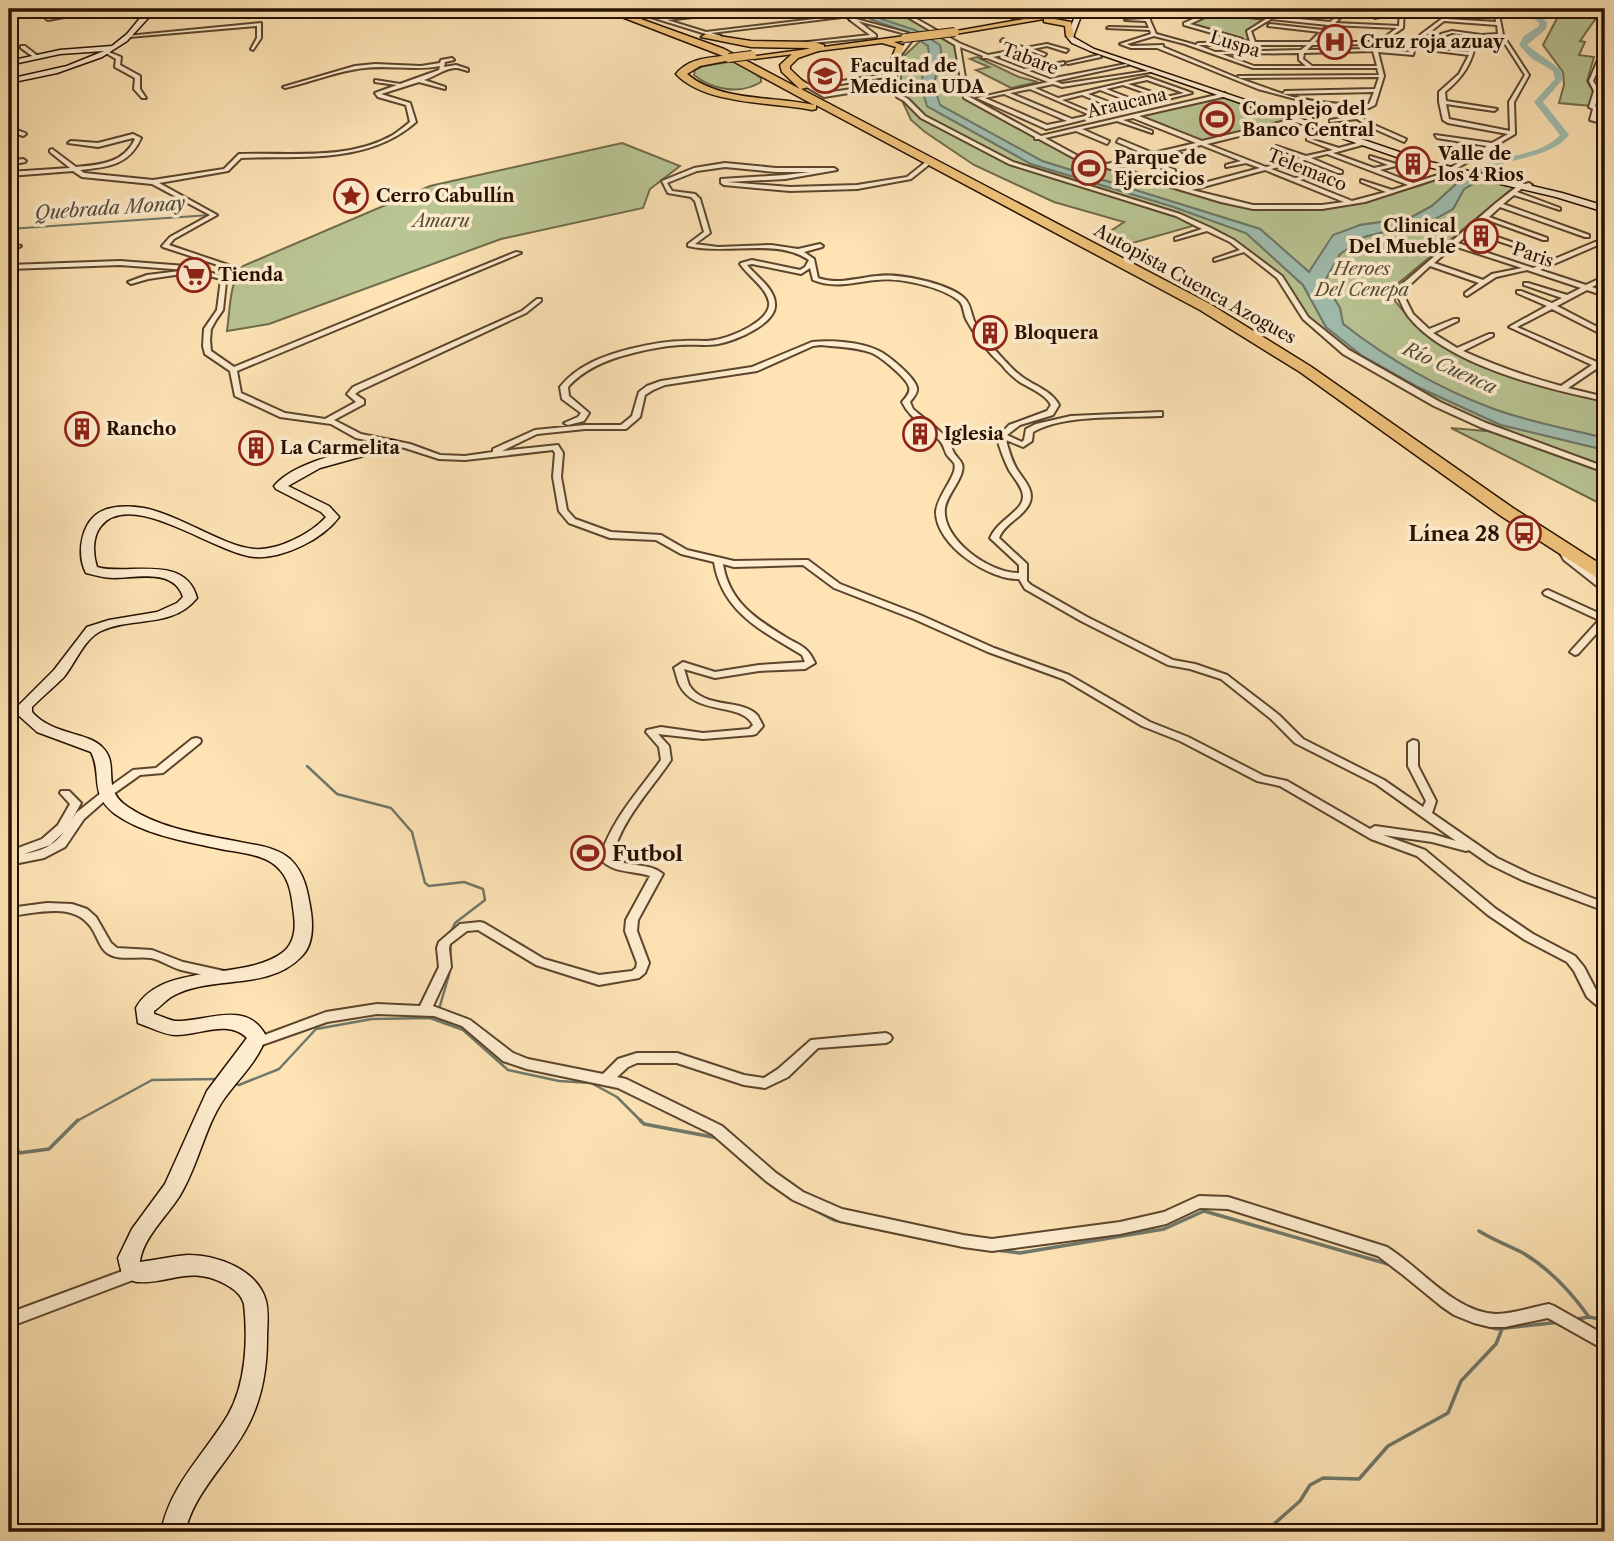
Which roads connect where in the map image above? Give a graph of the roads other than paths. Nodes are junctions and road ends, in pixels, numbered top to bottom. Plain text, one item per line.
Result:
1 (105, 9) edge
2 (605, 9) edge
3 (618, 9) edge
4 (626, 9) edge
5 (760, 9) edge
6 (839, 9) edge
7 (928, 9) edge
8 (994, 9) edge
9 (1023, 9) edge
10 (1091, 9) edge
11 (1097, 9) edge
12 (1147, 9) edge
13 (1183, 9) edge
14 (1255, 9) edge
15 (1347, 9) edge
16 (1367, 9) edge
17 (1402, 9) edge
18 (1457, 9) edge
19 (1496, 9) edge
20 (144, 10) edge
21 (157, 10) edge
22 (744, 10) edge
23 (899, 10) edge
24 (1061, 10) edge
25 (1304, 11) dead end
26 (1213, 12) junction
27 (1080, 13) edge
28 (1286, 13) dead end
29 (1038, 15) junction
30 (1243, 16) junction
31 (1340, 16) junction
32 (1377, 17) dead end
33 (850, 18) junction
34 (1270, 18) junction
35 (48, 19) dead end
36 (1278, 19) junction
37 (659, 20) junction
38 (1127, 20) dead end
39 (1148, 20) junction
40 (1443, 20) junction
41 (1023, 22) junction
42 (1260, 24) junction
43 (1332, 24) junction
44 (1499, 24) junction
45 (767, 25) junction
46 (1401, 27) junction
47 (1109, 28) dead end
48 (1478, 28) dead end
49 (1150, 29) junction
50 (682, 30) junction
51 (953, 31) junction
52 (1323, 31) junction
53 (701, 33) junction
54 (1154, 35) junction
55 (1443, 35) dead end
56 (1481, 35) junction
57 (1501, 35) junction
58 (129, 36) junction
59 (1070, 36) junction
60 (1275, 37) dead end
61 (908, 38) junction
62 (1003, 40) dead end
63 (1252, 40) junction
64 (876, 41) junction
65 (1311, 42) junction
66 (807, 43) junction
67 (836, 43) junction
68 (1378, 43) junction
69 (957, 44) junction
70 (1191, 44) junction
71 (820, 46) junction
72 (1157, 46) junction
73 (23, 47) dead end
74 (253, 49) dead end
75 (1026, 49) junction
76 (1605, 49) edge
77 (111, 50) junction
78 (1374, 50) junction
79 (1013, 51) junction
80 (1066, 51) dead end
81 (1303, 51) junction
82 (1438, 51) dead end
83 (976, 54) junction
84 (1216, 54) junction
85 (1472, 54) junction
86 (1044, 55) dead end
87 (1099, 56) dead end
88 (37, 57) junction
89 (960, 57) junction
90 (984, 57) junction
91 (452, 59) dead end
92 (731, 59) junction
93 (1035, 60) dead end
94 (1301, 60) junction
95 (895, 61) junction
96 (1256, 61) dead end
97 (1271, 61) dead end
98 (1238, 62) junction
99 (1602, 62) edge
100 (9, 63) edge
101 (1062, 63) dead end
102 (1126, 65) dead end
103 (441, 66) junction
104 (1310, 66) junction
105 (1380, 67) junction
106 (754, 68) junction
107 (466, 70) dead end
108 (1140, 70) junction
109 (1021, 71) junction
110 (1092, 72) junction
111 (894, 74) junction
112 (1382, 76) junction
113 (1233, 77) junction
114 (1321, 77) junction
115 (419, 80) junction
116 (787, 80) junction
117 (377, 81) dead end
118 (9, 82) edge
119 (1050, 82) junction
120 (894, 84) junction
121 (1124, 84) junction
122 (400, 85) junction
123 (285, 87) dead end
124 (1031, 87) junction
125 (443, 88) dead end
126 (808, 88) junction
127 (1101, 89) junction
128 (1377, 90) junction
129 (1597, 91) junction
130 (1605, 92) edge
131 (1005, 93) junction
132 (1082, 93) junction
133 (1276, 93) junction
134 (1225, 95) junction
135 (144, 97) dead end
136 (1058, 99) junction
137 (1166, 99) junction
138 (1443, 102) junction
139 (1141, 104) junction
140 (1341, 106) junction
141 (1596, 107) junction
142 (1605, 108) edge
143 (1121, 109) junction
144 (1493, 109) dead end
145 (1094, 115) junction
146 (1133, 116) junction
147 (1359, 117) junction
148 (1070, 120) junction
149 (1118, 120) junction
150 (1298, 120) junction
151 (1332, 121) dead end
152 (1605, 122) edge
153 (861, 126) junction
154 (9, 129) edge
155 (1077, 129) junction
156 (1150, 132) dead end
157 (1513, 133) junction
158 (23, 134) dead end
159 (1437, 136) dead end
160 (1037, 138) junction
161 (1309, 139) dead end
162 (1404, 140) dead end
163 (1119, 141) dead end
164 (1107, 142) dead end
165 (1144, 142) dead end
166 (71, 143) dead end
167 (1201, 143) junction
168 (1364, 143) junction
169 (1075, 145) dead end
170 (1493, 145) junction
171 (1278, 147) dead end
172 (1059, 148) junction
173 (1339, 150) junction
174 (52, 152) dead end
175 (1165, 152) junction
176 (1328, 153) junction
177 (1152, 155) junction
178 (1372, 157) dead end
179 (1142, 158) junction
180 (1305, 159) junction
181 (1246, 161) junction
182 (23, 162) dead end
183 (929, 162) junction
184 (1195, 162) dead end
185 (9, 163) edge
186 (1228, 166) dead end
187 (1104, 167) junction
188 (74, 169) junction
189 (1266, 169) junction
190 (1374, 170) junction
191 (1173, 171) dead end
192 (1456, 171) junction
193 (1340, 172) dead end
194 (9, 174) edge
195 (1314, 175) dead end
196 (1294, 180) junction
197 (1363, 181) dead end
198 (153, 182) junction
199 (1414, 185) junction
200 (1525, 186) junction
201 (1186, 190) junction
202 (1393, 192) junction
203 (1513, 193) junction
204 (1605, 198) edge
205 (1354, 204) junction
206 (1498, 204) junction
207 (1605, 208) edge
208 (1558, 209) dead end
209 (1484, 217) junction
210 (1209, 229) junction
211 (1469, 229) junction
212 (1587, 236) dead end
213 (1177, 239) dead end
214 (1545, 239) dead end
215 (1452, 243) junction
216 (1604, 244) edge
217 (9, 245) edge
218 (820, 246) dead end
219 (1518, 246) dead end
220 (1245, 250) junction
221 (9, 251) edge
222 (796, 252) junction
223 (518, 253) dead end
224 (812, 260) junction
225 (1216, 260) dead end
226 (1429, 264) junction
227 (9, 267) edge
228 (197, 270) junction
229 (1529, 270) junction
230 (224, 278) junction
231 (1605, 278) edge
232 (131, 282) dead end
233 (1483, 282) junction
234 (1526, 284) dead end
235 (1587, 289) junction
236 (1519, 292) dead end
237 (1467, 294) dead end
238 (1605, 294) edge
239 (1568, 298) junction
240 (540, 300) dead end
241 (1553, 306) junction
242 (1457, 320) dead end
243 (1428, 332) junction
244 (1605, 334) edge
245 (1491, 335) dead end
246 (1459, 351) junction
247 (1601, 365) edge
248 (233, 370) junction
249 (1563, 388) junction
250 (1605, 399) edge
251 (1159, 414) dead end
252 (328, 420) junction
253 (535, 432) junction
254 (1002, 436) junction
255 (392, 444) junction
256 (482, 456) junction
257 (1605, 470) edge
258 (1561, 548) junction
259 (718, 560) junction
260 (1605, 560) edge
261 (1605, 575) edge
262 (1022, 576) junction
263 (1605, 589) edge
264 (1548, 593) dead end
265 (1605, 620) edge
266 (1574, 652) dead end
267 (196, 741) dead end
268 (1413, 743) dead end
269 (65, 793) dead end
270 (105, 795) junction
271 (1426, 814) junction
272 (1363, 826) junction
273 (1479, 852) junction
274 (1605, 907) edge
275 (9, 912) edge
276 (232, 977) junction
277 (1605, 1006) edge
278 (433, 1012) junction
279 (886, 1038) dead end
280 (256, 1043) junction
281 (604, 1080) junction
282 (136, 1272) junction
283 (9, 1320) edge
284 (1600, 1341) edge
285 (173, 1532) edge

1 - 35 street
2 - 106 highway
3 - 50 highway
4 - 37 street
5 - 22 street
6 - 33 street
7 - 23 street
8 - 29 street
9 - 29 street
10 - 41 main road
11 - 27 main road
12 - 39 street
13 - 26 street
14 - 30 street
15 - 31 street
16 - 32 street
17 - 46 street
18 - 40 street
19 - 44 street
20 - 21 street
21 - 58 street
22 - 37 street
22 - 45 street
23 - 69 street, Tabare
24 - 27 main road
24 - 29 street
24 - 51 main road
25 - 31 street
26 - 30 street
26 - 63 street
27 - 59 street
27 - 192 street
28 - 36 street
30 - 34 street
31 - 43 street
33 - 45 street
33 - 61 street
33 - 61 street
33 - 66 street
34 - 36 street
34 - 42 street
36 - 43 street
37 - 50 street
38 - 39 street
39 - 49 street
40 - 44 street
40 - 78 street
41 - 51 main road
41 - 59 main road
42 - 52 street
42 - 63 street
43 - 46 street
43 - 52 street
44 - 57 street
45 - 53 street
46 - 68 street
47 - 49 street
48 - 56 street
49 - 54 street
50 - 53 street
50 - 71 highway
50 - 126 highway
51 - 61 main road, bridge
52 - 65 street
53 - 66 street
54 - 70 street, Luspa
54 - 72 street
55 - 56 street
56 - 57 street
56 - 85 street
57 - 157 street
58 - 74 street
58 - 77 street
59 - 108 street
60 - 63 street
61 - 64 main road
61 - 67 main road
61 - 95 street
62 - 75 street
63 - 65 street
63 - 70 street
64 - 71 main road
64 - 95 main road
65 - 68 street
65 - 81 street
66 - 67 main road
67 - 71 main road
68 - 78 street
69 - 83 street, Tabare
69 - 89 street
70 - 72 street
70 - 84 street, Luspa
71 - 92 main road, bridge
71 - 116 highway
72 - 113 street
73 - 88 street
75 - 79 street
75 - 80 street
75 - 86 street
76 - 99 street
77 - 88 street
77 - 118 street
77 - 135 street
78 - 81 street
78 - 105 street
79 - 90 street
79 - 93 street
81 - 84 street
81 - 94 street
82 - 85 street
83 - 89 street
83 - 90 street, Tabare
84 - 98 street, Luspa
85 - 138 street
87 - 110 street
88 - 100 street
89 - 160 street
90 - 109 street, Tabare
91 - 103 street
92 - 106 highway
92 - 153 highway
94 - 97 street
94 - 104 street
95 - 111 street
96 - 98 street
98 - 104 street, Luspa
99 - 129 street
101 - 109 street
102 - 110 street
103 - 107 street
103 - 115 street
103 - 123 street
104 - 105 street, Luspa
104 - 114 street
105 - 112 street
106 - 116 highway
108 - 119 street, Tabare
108 - 134 street
109 - 119 street, Tabare
110 - 119 street
111 - 120 street
111 - 126 street
112 - 114 street
112 - 128 street
113 - 114 street
113 - 133 street
115 - 122 street
115 - 125 street
116 - 126 highway
116 - 153 highway, Autopista Cuenca Azogues
117 - 122 street
119 - 124 street
120 - 126 street
120 - 210 street
121 - 127 street
121 - 137 street
121 - 137 street
122 - 198 street
124 - 131 street
124 - 136 street
126 - 260 highway, Autopista Cuenca Azogues
127 - 132 street
127 - 139 street
128 - 133 street
128 - 140 street
129 - 130 street
129 - 141 street
131 - 148 street
131 - 148 street
132 - 136 street
132 - 143 street
133 - 140 street
134 - 146 street, Araucana
134 - 150 street
136 - 145 street
137 - 139 street
138 - 144 street
138 - 157 street
139 - 143 street
140 - 147 street
141 - 142 street
141 - 152 street
143 - 145 street
145 - 148 street
146 - 149 street, Araucana
146 - 167 street, Telemaco
147 - 151 street
147 - 162 street
149 - 155 street, Araucana
149 - 156 street
150 - 167 street
150 - 168 street
153 - 183 highway, Autopista Cuenca Azogues
154 - 158 street
155 - 160 street, Araucana
155 - 164 street
157 - 170 street
159 - 170 street
160 - 172 street
161 - 173 street
163 - 177 street
165 - 175 street
166 - 188 street
167 - 175 street
167 - 181 street, Telemaco
168 - 173 street
168 - 192 street
169 - 172 street
170 - 192 street
171 - 180 street
172 - 187 street
173 - 176 street
174 - 188 street
175 - 177 street
175 - 184 street
176 - 180 street
176 - 190 street
177 - 179 street
178 - 190 street
179 - 187 street
179 - 191 street
180 - 189 street
180 - 193 street
181 - 186 street
181 - 189 street, Telemaco
182 - 185 street
183 - 222 street
183 - 258 highway, Autopista Cuenca Azogues
187 - 201 street
188 - 194 street
188 - 198 street
189 - 196 street, Telemaco
189 - 201 street
190 - 199 street
192 - 199 street
192 - 200 street
195 - 196 street
196 - 205 street, Telemaco
197 - 202 street
198 - 230 street
199 - 202 street
200 - 203 street
200 - 204 street
200 - 207 street
201 - 205 street
202 - 205 street
203 - 206 street
203 - 208 street
204 - 207 street
206 - 209 street
206 - 212 street
209 - 211 street
209 - 214 street
210 - 213 street
210 - 220 street
211 - 215 street
211 - 219 street
215 - 226 street
215 - 229 street, Paris
216 - 229 street
217 - 221 street
218 - 222 street
220 - 225 street
220 - 257 street
222 - 224 street
223 - 248 street
224 - 253 street
224 - 254 street
226 - 233 street
226 - 243 street
227 - 228 street
228 - 230 street
228 - 232 street
229 - 233 street
229 - 235 street, Paris
230 - 248 street
231 - 235 street
233 - 237 street
234 - 239 street
235 - 238 street, Paris
235 - 239 street
236 - 241 street
239 - 241 street
240 - 252 street
241 - 244 street
241 - 247 street
242 - 243 street
243 - 246 street
245 - 246 street
246 - 249 street
247 - 249 street
248 - 252 street
249 - 250 street
251 - 254 street
252 - 255 street
253 - 256 street
253 - 262 street
254 - 262 street
255 - 256 street
255 - 270 street
256 - 259 street
258 - 261 highway, Autopista Cuenca Azogues
258 - 263 street
259 - 272 street
259 - 278 street
262 - 271 street
264 - 265 street
265 - 266 street
267 - 270 street
268 - 271 street
269 - 270 street
270 - 276 street
271 - 273 street
272 - 273 street
272 - 277 street
273 - 274 street
275 - 276 street
276 - 280 street
278 - 280 street
278 - 281 street
279 - 281 street
280 - 282 street
281 - 284 street
282 - 283 street
282 - 285 street

